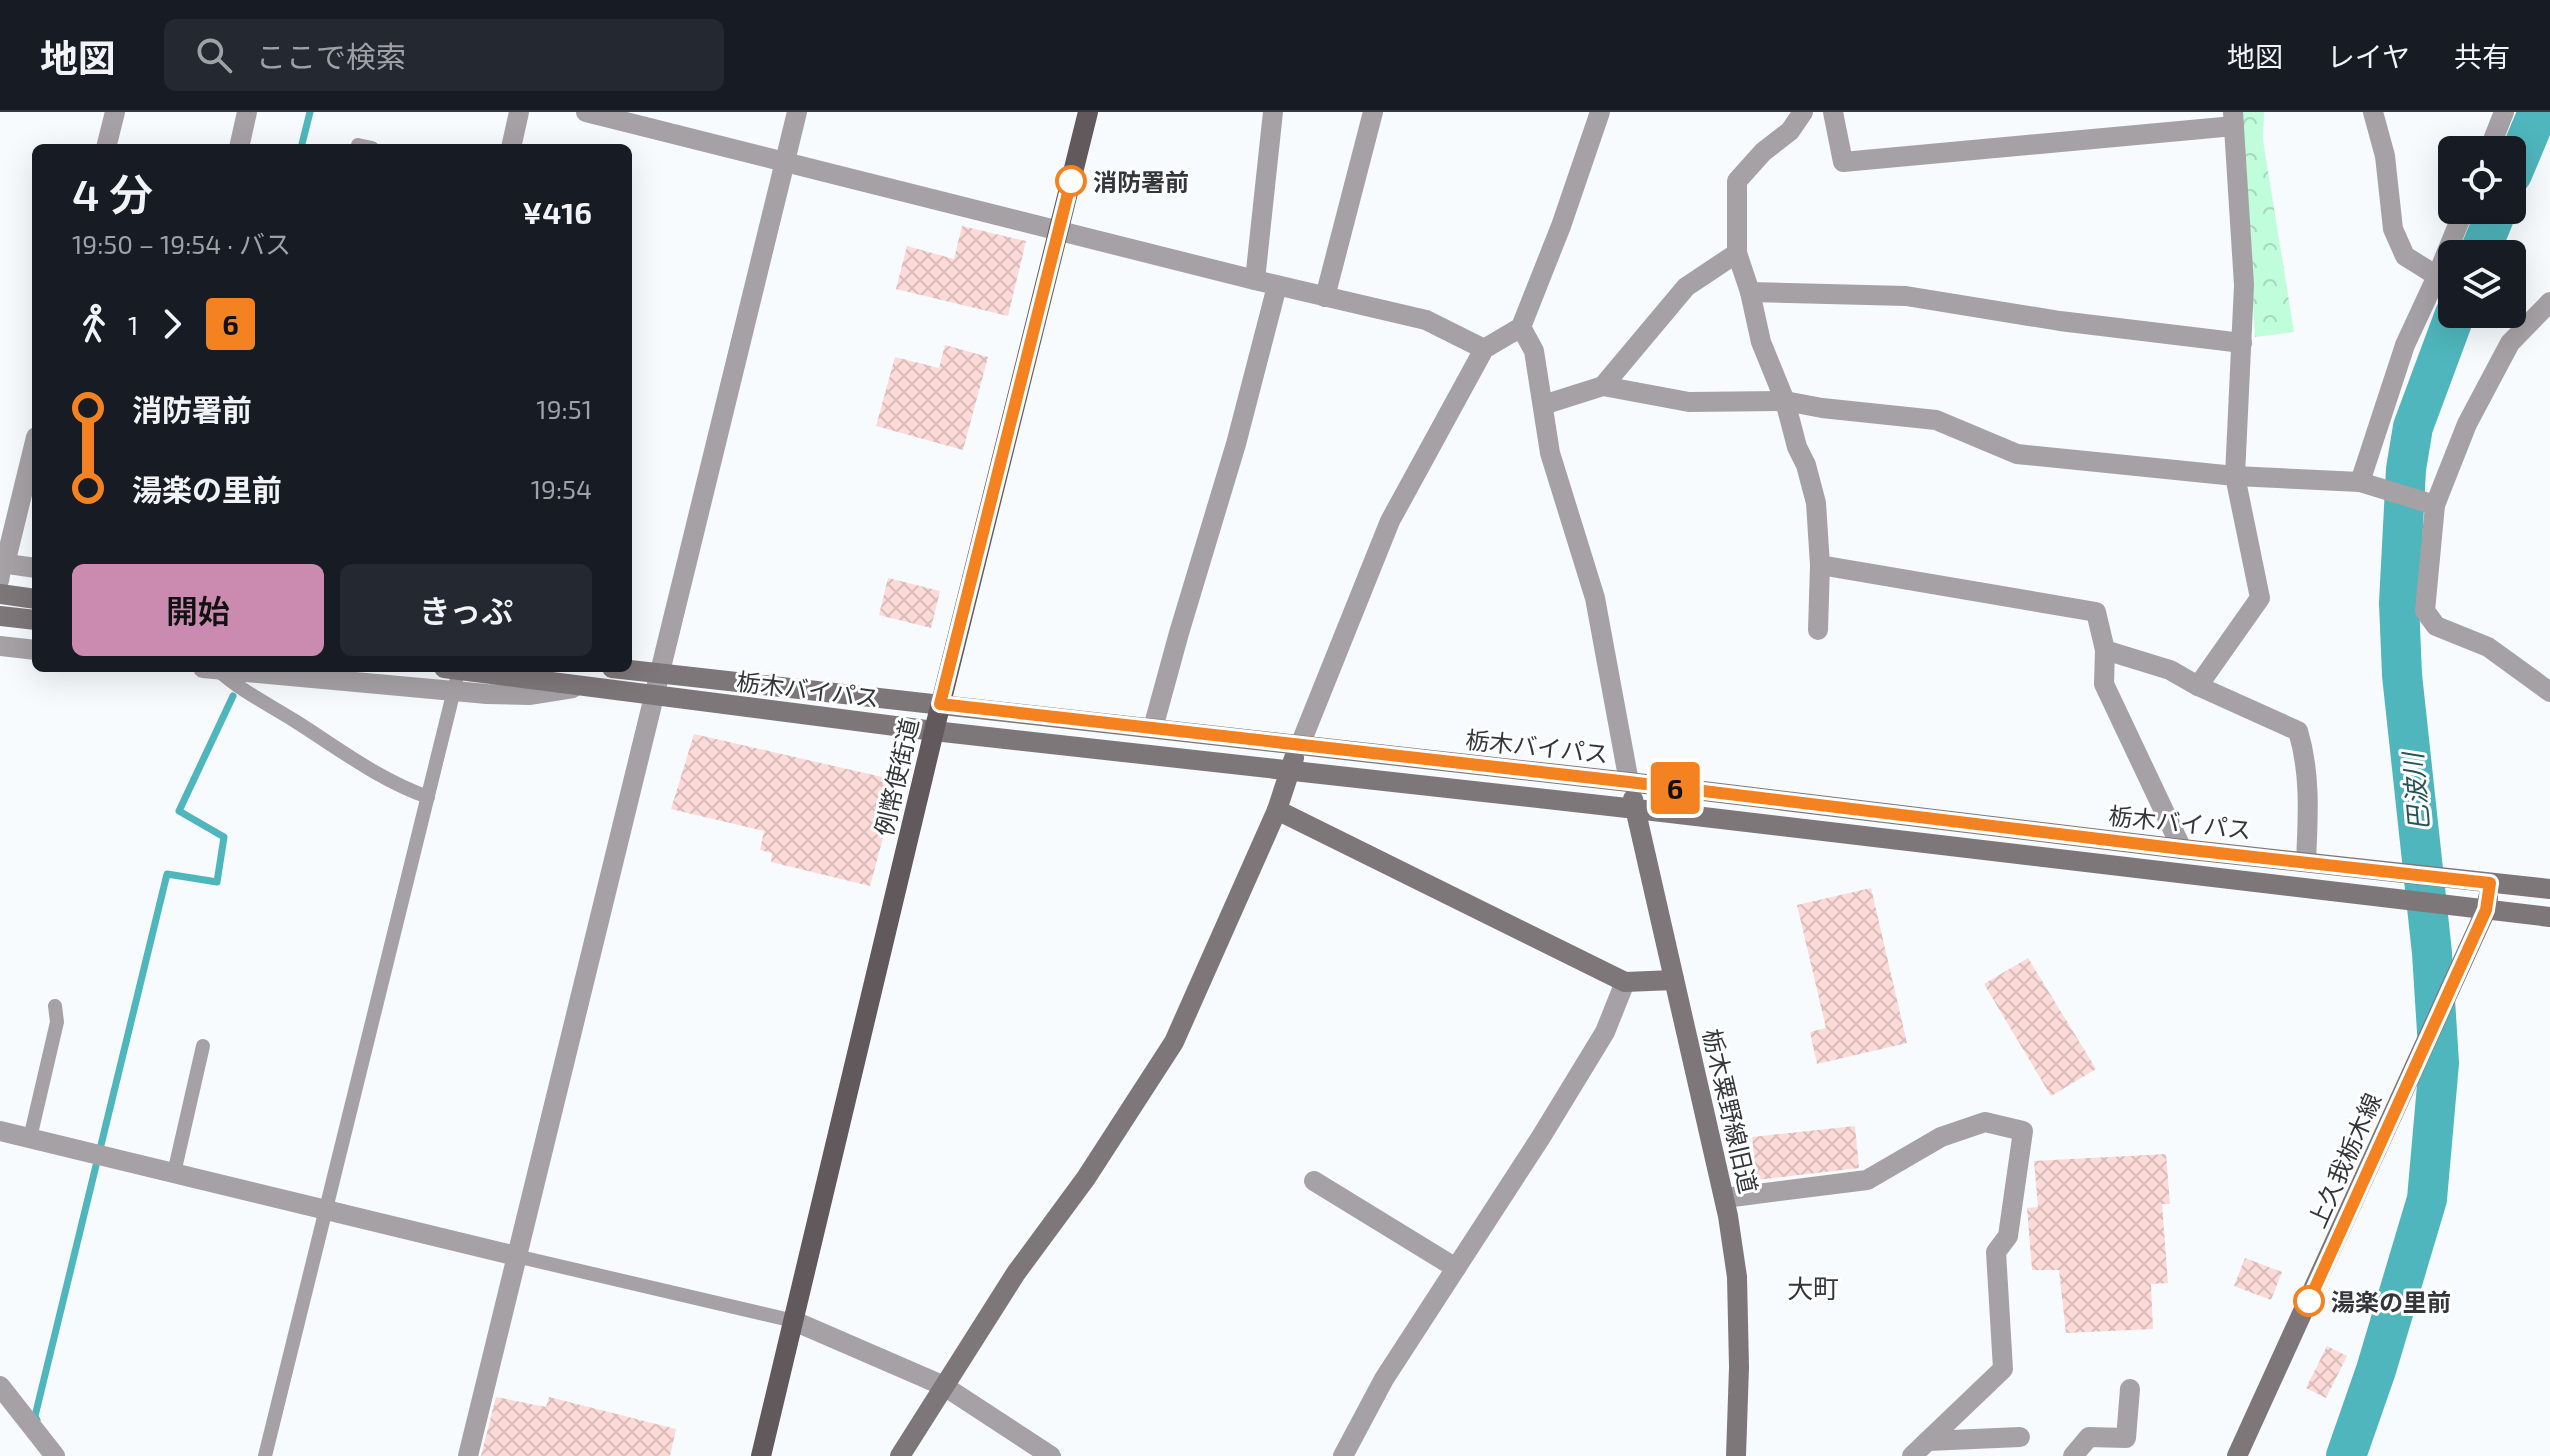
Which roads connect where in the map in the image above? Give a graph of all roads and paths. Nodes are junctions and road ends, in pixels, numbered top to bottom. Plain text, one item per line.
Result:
1 (115, 112) edge
2 (247, 112) edge
3 (519, 112) edge
4 (586, 112) edge
5 (797, 112) edge
6 (1088, 112) edge
7 (1273, 112) edge
8 (1373, 112) edge
9 (1600, 112) edge
10 (1803, 112) edge
11 (1833, 112) edge
12 (2373, 112) edge
13 (2504, 112) edge
14 (2233, 119) edge
15 (2495, 136) edge
16 (107, 144) edge
17 (240, 144) edge
18 (512, 144) edge
19 (785, 162) junction
20 (2458, 224) edge
21 (1059, 232) junction
22 (1737, 253) junction
23 (2437, 276) junction
24 (1255, 280) junction
25 (1277, 286) junction
26 (1750, 292) junction
27 (1325, 297) junction
28 (2550, 302) edge
29 (1521, 327) junction
30 (2242, 343) junction
31 (1484, 349) junction
32 (1603, 386) junction
33 (1785, 401) junction
34 (1543, 405) junction
35 (32, 453) edge
36 (2235, 476) junction
37 (2365, 485) junction
38 (2426, 503) junction
39 (1820, 565) junction
40 (32, 569) edge
41 (2, 576) edge
42 (32, 596) edge
43 (0, 616) edge
44 (32, 620) edge
45 (1818, 630) dead end
46 (0, 646) edge
47 (32, 650) edge
48 (2105, 650) junction
49 (632, 670) edge
50 (215, 672) edge
51 (244, 672) edge
52 (451, 672) edge
53 (472, 672) edge
54 (661, 674) junction
55 (2198, 686) junction
56 (582, 687) junction
57 (454, 691) junction
58 (2550, 692) edge
59 (654, 696) junction
60 (940, 704) junction
61 (1153, 728) junction
62 (934, 731) junction
63 (1300, 745) junction
64 (1289, 771) junction
65 (1629, 782) junction
66 (428, 797) junction
67 (1636, 809) junction
68 (1277, 810) junction
69 (2182, 849) junction
70 (2306, 862) junction
71 (2490, 883) junction
72 (2550, 889) edge
73 (2486, 910) junction
74 (2550, 917) edge
75 (1674, 980) junction
76 (1625, 982) junction
77 (55, 1006) dead end
78 (203, 1046) dead end
79 (0, 1131) edge
80 (30, 1138) junction
81 (174, 1173) junction
82 (1314, 1181) dead end
83 (1725, 1198) junction
84 (325, 1209) junction
85 (516, 1256) junction
86 (1456, 1268) junction
87 (794, 1321) junction
88 (0, 1386) edge
89 (944, 1386) junction
90 (2130, 1389) dead end
91 (2020, 1437) dead end
92 (1928, 1441) junction
93 (55, 1456) edge
94 (265, 1456) edge
95 (468, 1456) edge
96 (761, 1456) edge
97 (900, 1456) edge
98 (1051, 1456) edge
99 (1343, 1456) edge
100 (1736, 1456) edge
101 (1912, 1456) edge
102 (2073, 1456) edge
103 (2237, 1456) edge

1 - 16 street
2 - 17 street
3 - 18 street
4 - 19 street
5 - 19 street
6 - 21 main road, 例幣使街道
7 - 24 street
8 - 27 street
9 - 29 street
10 - 22 street
11 - 14 street
12 - 23 street
13 - 15 street
14 - 30 street
19 - 21 street
19 - 54 street
20 - 23 street
21 - 24 street
21 - 60 main road, 例幣使街道
22 - 26 street
22 - 32 street
23 - 37 street
24 - 25 street
25 - 27 street
25 - 61 street
26 - 30 street
26 - 33 street
27 - 31 street
28 - 38 street
29 - 31 street
29 - 34 street
30 - 36 street
31 - 63 street
32 - 33 street
32 - 34 street
33 - 36 street
33 - 39 street
34 - 65 street
35 - 41 street
36 - 37 street
36 - 55 street
37 - 38 street
38 - 58 street
39 - 45 street
39 - 48 street
40 - 41 street
41 - 42 main road
43 - 44 main road
46 - 47 street
48 - 55 street
48 - 69 street
49 - 54 main road, 栃木バイパス
50 - 66 lane
51 - 57 street
52 - 57 lane
53 - 56 main road, 栃木バイパス
54 - 59 street
54 - 60 main road, 栃木バイパス
55 - 70 street
56 - 57 street
56 - 59 main road, 栃木バイパス
57 - 66 lane
59 - 62 main road, 栃木バイパス
59 - 85 street
60 - 61 main road, 栃木バイパス
60 - 62 main road, 例幣使街道
61 - 63 main road, 栃木バイパス
62 - 64 main road, 栃木バイパス
62 - 87 main road, 例幣使街道
63 - 64 main road
63 - 65 main road, 栃木バイパス
64 - 67 main road, 栃木バイパス
64 - 68 main road
65 - 67 main road, 栃木粟野線旧道
65 - 69 main road, 栃木バイパス
66 - 84 lane
67 - 73 main road, 栃木バイパス
67 - 75 main road, 栃木粟野線旧道
68 - 76 main road
68 - 89 main road
69 - 70 main road, 栃木バイパス
70 - 71 main road, 栃木バイパス
71 - 72 main road, 栃木バイパス
71 - 73 main road, 上久我栃木線
73 - 74 main road, 栃木バイパス
73 - 103 main road, 上久我栃木線
75 - 76 main road
75 - 83 main road, 栃木粟野線旧道
76 - 86 street
77 - 80 lane
78 - 81 lane
79 - 80 street
80 - 81 street
81 - 84 street
82 - 86 street
83 - 92 street
83 - 100 main road, 栃木粟野線旧道
84 - 85 street
84 - 94 lane
85 - 87 lane
85 - 95 street
86 - 99 street
87 - 89 street
87 - 96 main road, 例幣使街道
88 - 93 street
89 - 97 main road
89 - 98 street
90 - 102 street
91 - 92 street
92 - 101 street

